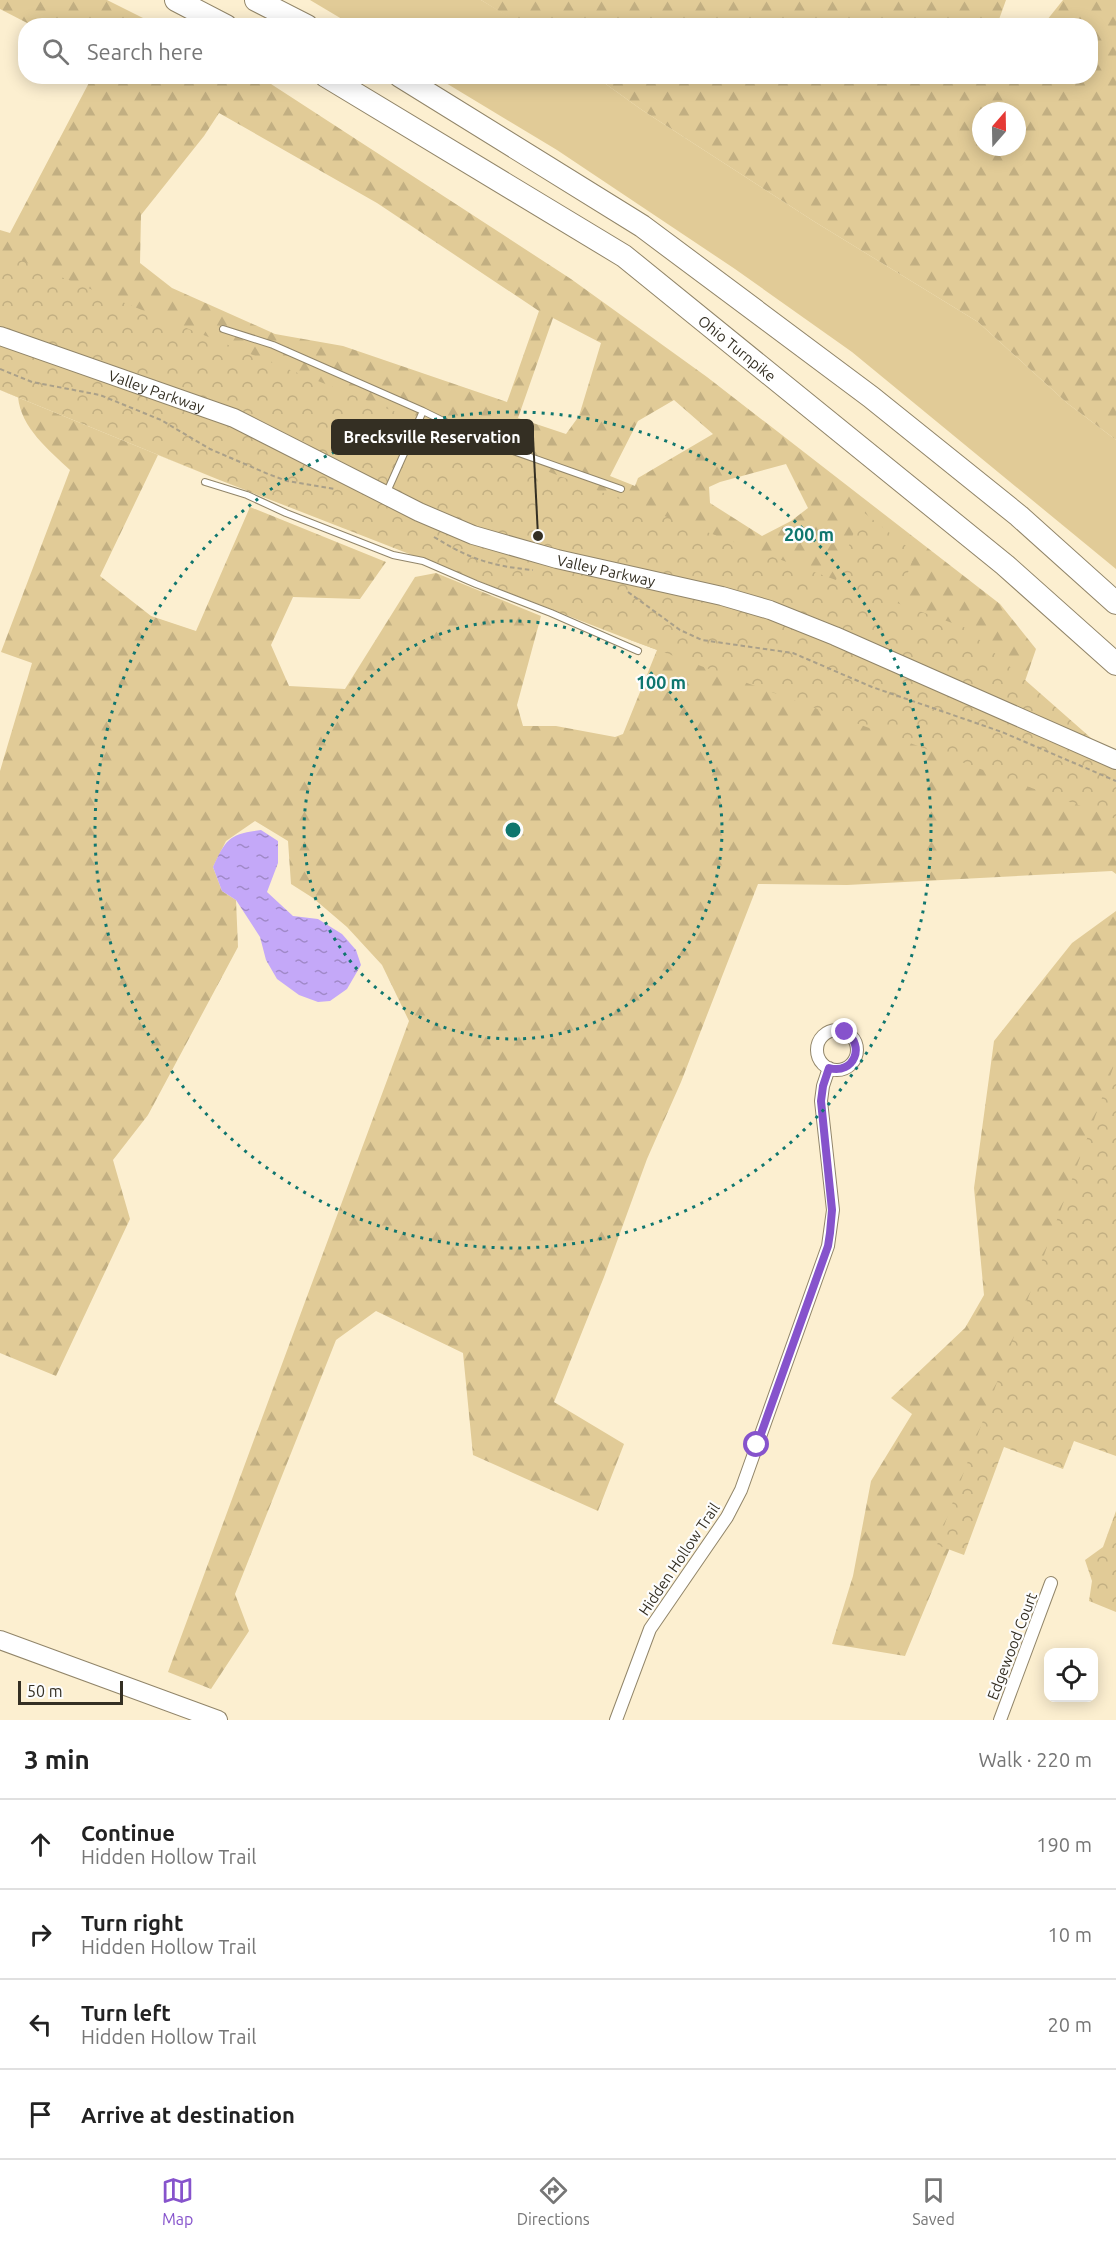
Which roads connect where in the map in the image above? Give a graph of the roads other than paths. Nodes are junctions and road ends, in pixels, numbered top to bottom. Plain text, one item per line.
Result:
1 (176, 0) edge
2 (256, 0) edge
3 (211, 18) edge
4 (291, 18) edge
5 (339, 84) edge
6 (413, 84) edge
7 (224, 329) dead end
8 (0, 336) edge
9 (423, 411) junction
10 (205, 482) dead end
11 (621, 489) dead end
12 (386, 495) junction
13 (1116, 603) edge
14 (638, 651) dead end
15 (1116, 664) edge
16 (1116, 760) edge
17 (829, 1068) dead end
18 (1051, 1583) dead end
19 (0, 1640) edge
20 (218, 1720) edge
21 (616, 1720) edge
22 (1000, 1720) edge

1 - 3 highway
2 - 4 highway
5 - 15 highway, Ohio Turnpike
6 - 13 highway
7 - 9 lane
8 - 12 street, Valley Parkway
9 - 11 lane
9 - 12 lane
10 - 14 lane
12 - 16 street, Valley Parkway
17 - 21 street, Hidden Hollow Trail
18 - 22 street, Edgewood Court
19 - 20 street

